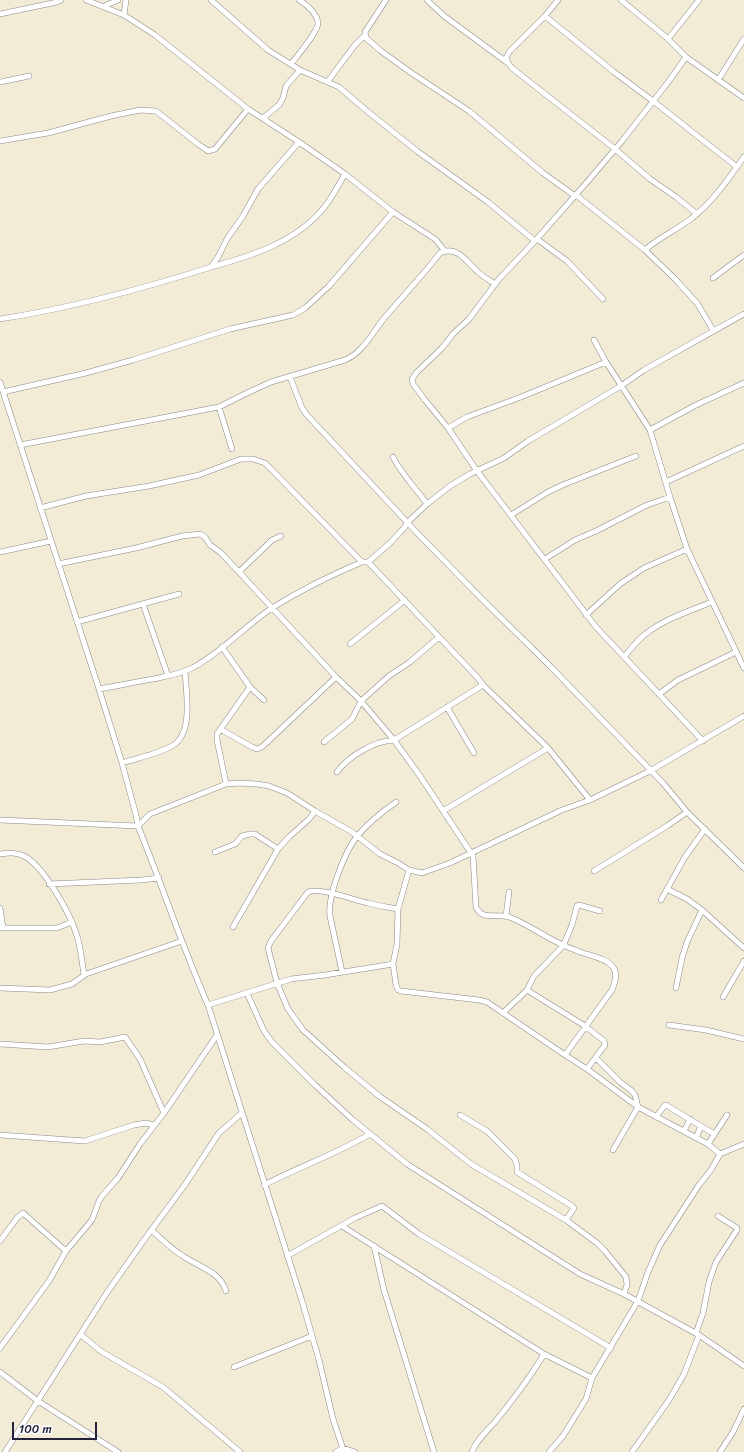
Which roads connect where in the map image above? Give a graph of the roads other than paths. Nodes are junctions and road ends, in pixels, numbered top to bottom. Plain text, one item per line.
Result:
1 (61, 0) edge
2 (86, 0) edge
3 (118, 0) edge
4 (126, 0) edge
5 (211, 0) edge
6 (300, 0) edge
7 (386, 0) edge
8 (427, 0) edge
9 (558, 0) edge
10 (621, 0) edge
11 (699, 0) edge
12 (308, 2) edge
13 (104, 6) junction
14 (0, 14) edge
15 (124, 15) junction
16 (545, 16) junction
17 (365, 36) junction
18 (668, 39) junction
19 (744, 39) edge
20 (686, 57) junction
21 (508, 63) junction
22 (291, 64) junction
23 (300, 70) junction
24 (29, 76) dead end
25 (718, 80) junction
26 (328, 81) junction
27 (0, 82) edge
28 (744, 98) edge
29 (653, 101) junction
30 (248, 109) junction
31 (263, 118) junction
32 (0, 141) edge
33 (299, 142) junction
34 (615, 149) junction
35 (744, 157) edge
36 (737, 167) junction
37 (345, 174) junction
38 (576, 195) junction
39 (393, 212) junction
40 (697, 214) junction
41 (536, 240) junction
42 (645, 250) junction
43 (445, 251) junction
44 (744, 255) edge
45 (211, 267) junction
46 (714, 278) dead end
47 (495, 284) junction
48 (603, 299) dead end
49 (744, 314) edge
50 (0, 318) edge
51 (713, 330) junction
52 (594, 340) dead end
53 (606, 362) junction
54 (290, 377) junction
55 (0, 382) edge
56 (744, 383) edge
57 (621, 386) junction
58 (3, 392) junction
59 (0, 400) edge
60 (6, 400) junction
61 (219, 407) junction
62 (448, 428) junction
63 (650, 430) junction
64 (20, 445) junction
65 (744, 446) edge
66 (232, 448) dead end
67 (636, 456) dead end
68 (393, 457) dead end
69 (477, 471) junction
70 (666, 482) junction
71 (670, 497) junction
72 (427, 504) junction
73 (40, 508) junction
74 (511, 515) junction
75 (408, 522) junction
76 (281, 536) dead end
77 (51, 541) junction
78 (687, 549) junction
79 (0, 552) edge
80 (545, 559) junction
81 (362, 562) junction
82 (368, 562) junction
83 (58, 564) junction
84 (239, 572) junction
85 (179, 594) dead end
86 (405, 600) junction
87 (712, 602) junction
88 (144, 604) junction
89 (273, 608) junction
90 (586, 614) junction
91 (77, 622) junction
92 (439, 637) junction
93 (350, 644) dead end
94 (222, 647) junction
95 (736, 652) junction
96 (624, 657) junction
97 (744, 668) edge
98 (185, 671) junction
99 (168, 676) junction
100 (336, 677) junction
101 (483, 685) junction
102 (250, 688) junction
103 (99, 689) junction
104 (659, 694) junction
105 (264, 700) dead end
106 (361, 701) junction
107 (447, 707) junction
108 (744, 716) edge
109 (220, 729) junction
110 (394, 740) junction
111 (703, 741) junction
112 (324, 742) dead end
113 (548, 748) junction
114 (474, 753) dead end
115 (122, 763) junction
116 (650, 771) junction
117 (337, 772) dead end
118 (226, 784) junction
119 (590, 800) junction
120 (396, 802) dead end
121 (315, 811) junction
122 (443, 811) junction
123 (687, 812) junction
124 (0, 820) edge
125 (138, 826) junction
126 (706, 829) junction
127 (357, 836) junction
128 (278, 849) junction
129 (215, 852) dead end
130 (0, 854) edge
131 (472, 854) junction
132 (744, 868) edge
133 (409, 870) junction
134 (594, 871) dead end
135 (159, 878) junction
136 (49, 884) junction
137 (667, 889) junction
138 (509, 892) dead end
139 (331, 894) junction
140 (661, 900) dead end
141 (0, 908) edge
142 (398, 909) junction
143 (702, 910) junction
144 (600, 911) dead end
145 (506, 916) junction
146 (72, 922) junction
147 (233, 927) dead end
148 (2, 928) edge
149 (182, 941) junction
150 (563, 946) junction
151 (744, 948) edge
152 (744, 961) edge
153 (393, 964) junction
154 (342, 972) junction
155 (84, 976) junction
156 (277, 983) junction
157 (0, 988) edge
158 (676, 988) dead end
159 (527, 990) junction
160 (248, 993) junction
161 (723, 997) dead end
162 (208, 1005) junction
163 (503, 1013) junction
164 (669, 1025) dead end
165 (585, 1026) junction
166 (217, 1035) junction
167 (744, 1039) edge
168 (0, 1044) edge
169 (565, 1056) junction
170 (596, 1058) junction
171 (587, 1069) junction
172 (620, 1082) junction
173 (616, 1089) junction
174 (638, 1107) junction
175 (164, 1112) junction
176 (242, 1113) junction
177 (460, 1115) dead end
178 (727, 1115) dead end
179 (656, 1117) junction
180 (690, 1119) junction
181 (153, 1125) junction
182 (701, 1126) junction
183 (684, 1131) junction
184 (370, 1134) junction
185 (714, 1134) junction
186 (0, 1135) edge
187 (696, 1138) junction
188 (708, 1144) junction
189 (744, 1144) edge
190 (613, 1150) dead end
191 (720, 1154) junction
192 (264, 1185) junction
193 (718, 1216) dead end
194 (566, 1220) junction
195 (342, 1226) junction
196 (151, 1230) junction
197 (0, 1241) edge
198 (374, 1246) junction
199 (66, 1252) junction
200 (287, 1256) junction
201 (226, 1291) dead end
202 (624, 1294) junction
203 (638, 1301) junction
204 (697, 1334) junction
205 (81, 1335) junction
206 (312, 1336) junction
207 (0, 1348) edge
208 (610, 1348) junction
209 (544, 1354) junction
210 (744, 1366) edge
211 (234, 1367) dead end
212 (0, 1372) edge
213 (592, 1378) junction
214 (38, 1401) junction
215 (744, 1409) edge
216 (343, 1450) edge
217 (6, 1451) edge
218 (118, 1452) edge
219 (240, 1452) edge
220 (336, 1452) edge
221 (355, 1452) edge
222 (434, 1452) edge
223 (472, 1452) edge
224 (549, 1452) edge
225 (632, 1452) edge
226 (720, 1452) edge

1 - 14 street
2 - 13 street
3 - 13 street
4 - 15 street
5 - 22 street
6 - 12 street
7 - 17 street
8 - 21 street
9 - 16 street
10 - 18 street
11 - 18 street
12 - 22 street
13 - 15 street
15 - 30 street
16 - 21 street
16 - 29 street
17 - 26 street
17 - 38 street
18 - 20 street
19 - 25 street
20 - 25 street
20 - 29 street
21 - 34 street
22 - 23 street
23 - 26 street
23 - 31 street
24 - 27 street
25 - 28 street
26 - 41 street
29 - 34 street
29 - 36 street
30 - 31 street
30 - 32 street
31 - 33 street
33 - 37 street
33 - 45 street
34 - 38 street
34 - 40 street
35 - 36 street
36 - 40 street
37 - 39 street
37 - 45 street
38 - 41 street
38 - 42 street
39 - 43 street
39 - 58 street
40 - 42 street
41 - 47 street
41 - 48 street
42 - 51 street
43 - 47 street
43 - 54 street
44 - 46 street
45 - 50 street
47 - 62 street
49 - 51 street
51 - 57 street
52 - 53 street
53 - 57 street
53 - 62 street
54 - 61 street
54 - 75 street
55 - 58 street
56 - 63 street
57 - 63 street
57 - 69 street
58 - 60 street
59 - 60 street
60 - 64 street
61 - 64 street
61 - 66 street
62 - 69 street
63 - 70 street
64 - 73 street
65 - 70 street
67 - 74 street
68 - 72 street
69 - 72 street
69 - 74 street
70 - 71 street
71 - 78 street
71 - 80 street
72 - 75 street
73 - 77 street
73 - 81 street
74 - 80 street
75 - 82 street
75 - 116 street
76 - 84 street
77 - 79 street
77 - 83 street
78 - 87 street
78 - 90 street
80 - 90 street
81 - 82 street
81 - 89 street
82 - 86 street
83 - 84 street
83 - 91 street
84 - 89 street
85 - 88 street
86 - 92 street
86 - 93 street
87 - 95 street
87 - 96 street
88 - 91 street
88 - 99 street
89 - 94 street
89 - 100 street
90 - 96 street
91 - 103 street
92 - 101 street
92 - 106 street
94 - 98 street
94 - 102 street
95 - 97 street
95 - 104 street
96 - 104 street
98 - 99 street
98 - 115 street
99 - 103 street
100 - 106 street
100 - 109 street
101 - 107 street
101 - 113 street
102 - 105 street
102 - 109 street
103 - 115 street
104 - 111 street
106 - 110 street
106 - 112 street
107 - 110 street
107 - 114 street
108 - 111 street
109 - 118 street
110 - 117 street
110 - 122 street
111 - 116 street
113 - 119 street
113 - 122 street
115 - 125 street
116 - 119 street
116 - 123 street
118 - 121 street
118 - 125 street
119 - 131 street
120 - 127 street
121 - 127 street
121 - 128 street
122 - 131 street
123 - 126 street
123 - 134 street
124 - 125 street
125 - 135 street
126 - 132 street
126 - 137 street
127 - 133 street
127 - 139 street
128 - 129 street
128 - 147 street
130 - 136 street
131 - 133 street
131 - 145 street
133 - 142 street
135 - 136 street
135 - 149 street
136 - 146 street
137 - 140 street
137 - 143 street
138 - 145 street
139 - 142 street
139 - 154 street
139 - 156 street
141 - 148 street
142 - 153 street
143 - 151 street
143 - 158 street
144 - 150 street
145 - 150 street
146 - 148 street
146 - 155 street
149 - 155 street
149 - 162 street
150 - 159 street
150 - 165 street
152 - 161 street
153 - 154 street
153 - 163 street
154 - 156 street
155 - 157 street
156 - 160 street
156 - 194 street
159 - 163 street
159 - 165 street
160 - 162 street
160 - 184 street
162 - 166 street
163 - 169 street
164 - 167 street
165 - 169 street
165 - 170 street
166 - 175 street
166 - 176 street
168 - 175 street
169 - 171 street
170 - 171 street
170 - 172 street
171 - 173 street
172 - 173 street
172 - 174 street
173 - 174 street
174 - 179 street
174 - 190 street
175 - 181 street
176 - 192 street
176 - 196 street
177 - 194 street
178 - 185 street
179 - 180 street
179 - 183 street
180 - 182 street
180 - 183 street
181 - 186 street
181 - 199 street
182 - 185 street
182 - 187 street
183 - 187 street
184 - 192 street
184 - 202 street
185 - 188 street
187 - 188 street
188 - 191 street
189 - 191 street
191 - 203 street
192 - 200 street
193 - 204 street
194 - 202 street
195 - 198 street
195 - 200 street
195 - 208 street
196 - 201 street
196 - 205 street
197 - 199 street
198 - 209 street
198 - 222 street
199 - 207 street
200 - 206 street
202 - 203 street
203 - 204 street
203 - 208 street
204 - 210 street
204 - 225 street
205 - 214 street
205 - 219 street
206 - 211 street
206 - 216 street
208 - 213 street
209 - 213 street
209 - 223 street
212 - 214 street
213 - 224 street
214 - 217 street
214 - 218 street
215 - 226 street
216 - 220 street
216 - 221 street

